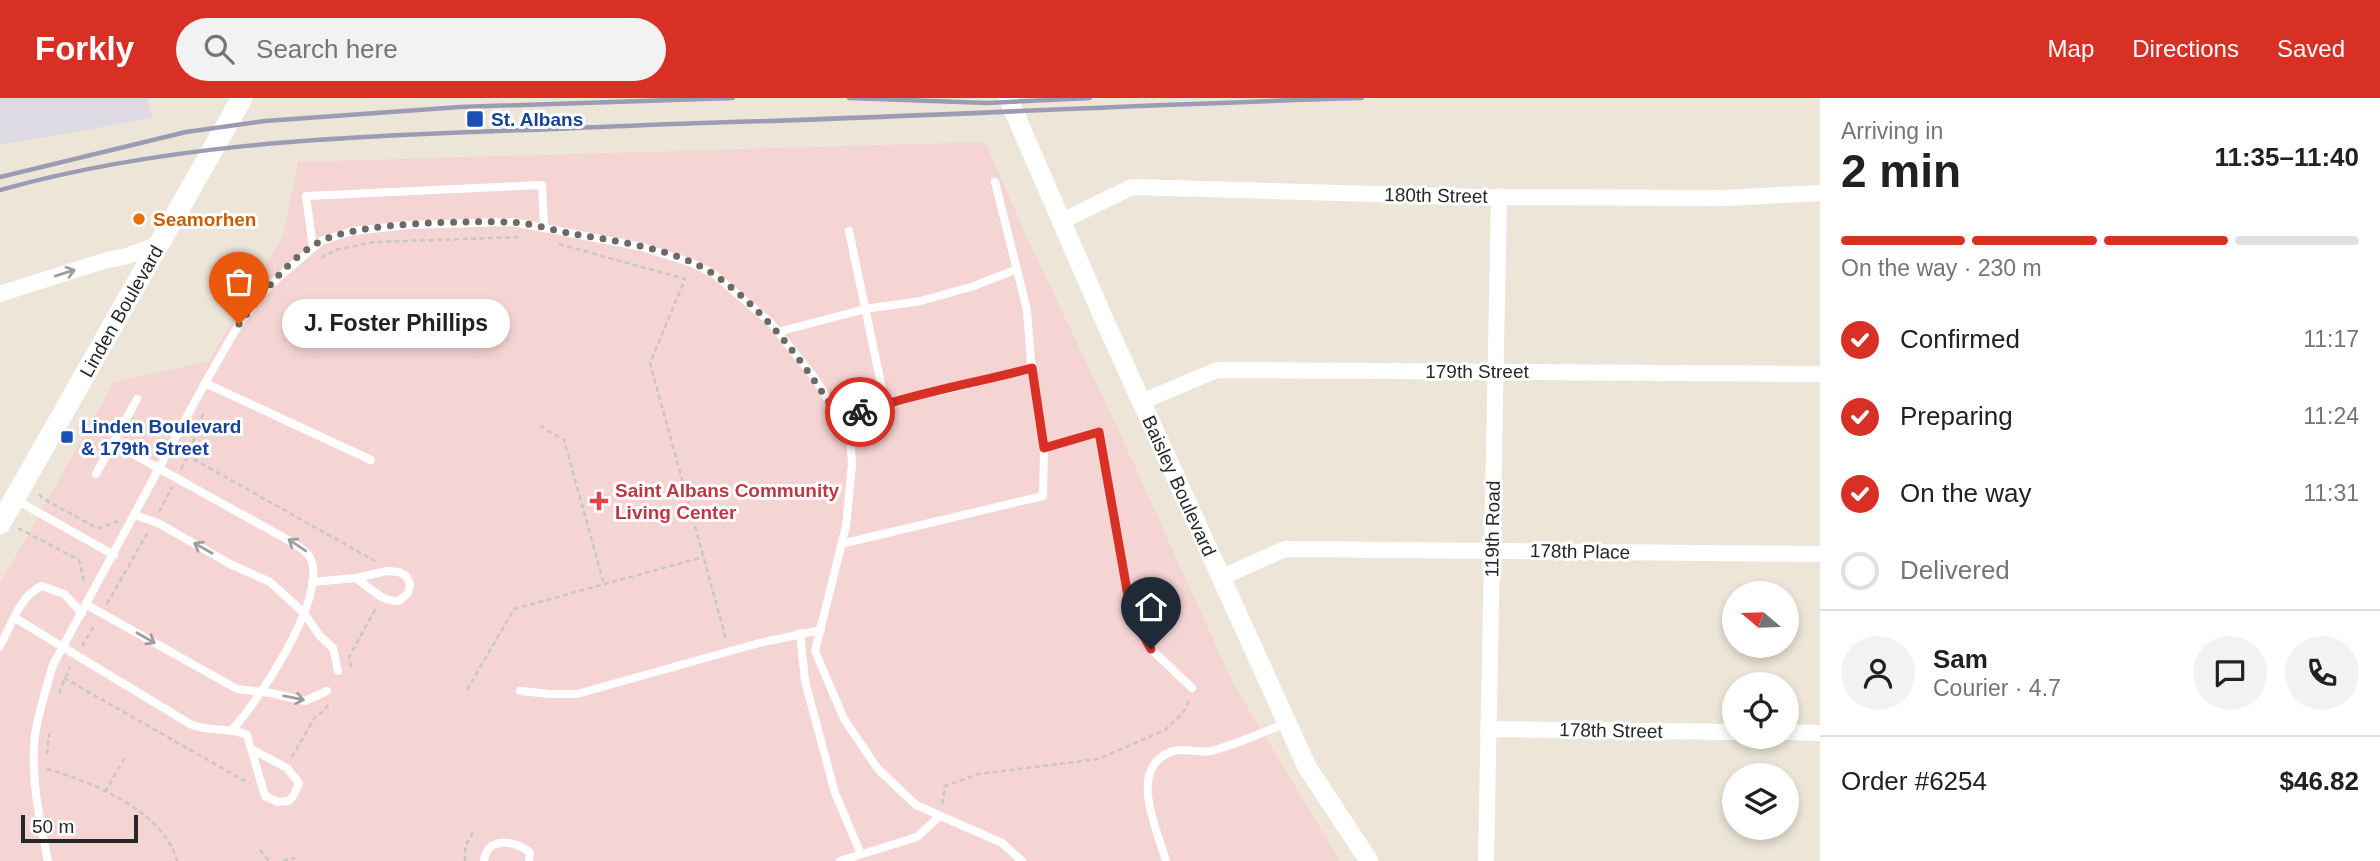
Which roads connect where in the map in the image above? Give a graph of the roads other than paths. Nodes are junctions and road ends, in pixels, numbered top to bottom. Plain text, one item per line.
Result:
1 (242, 98) edge
2 (1008, 98) edge
3 (995, 182) dead end
4 (1820, 193) edge
5 (1499, 196) junction
6 (1060, 222) junction
7 (544, 228) junction
8 (849, 231) dead end
9 (159, 244) junction
10 (313, 247) junction
11 (1017, 269) junction
12 (0, 293) edge
13 (865, 309) junction
14 (778, 332) junction
15 (1032, 368) junction
16 (1495, 371) junction
17 (1820, 374) edge
18 (205, 383) junction
19 (137, 399) dead end
20 (1141, 402) junction
21 (886, 403) junction
22 (840, 419) junction
23 (113, 443) junction
24 (1044, 448) junction
25 (371, 460) dead end
26 (159, 470) junction
27 (96, 474) dead end
28 (7, 497) edge
29 (135, 515) junction
30 (8, 525) edge
31 (841, 544) junction
32 (1492, 550) junction
33 (1820, 554) edge
34 (114, 555) junction
35 (356, 578) junction
36 (1220, 578) junction
37 (312, 582) junction
38 (85, 609) junction
39 (305, 614) junction
40 (15, 618) junction
41 (821, 630) junction
42 (800, 634) junction
43 (0, 646) edge
44 (64, 646) junction
45 (342, 673) road end
46 (1192, 688) road end
47 (520, 691) dead end
48 (260, 692) junction
49 (331, 693) road end
50 (1287, 723) junction
51 (233, 729) junction
52 (1488, 729) junction
53 (1722, 732) edge
54 (1799, 732) edge
55 (1820, 733) edge
56 (253, 750) junction
57 (940, 816) junction
58 (861, 854) junction
59 (48, 861) edge
60 (484, 861) edge
61 (529, 861) edge
62 (840, 861) edge
63 (1022, 861) edge
64 (1166, 861) edge
65 (1369, 861) edge
66 (1486, 861) edge

1 - 9 main road, Linden Boulevard
2 - 6 street, Baisley Boulevard
3 - 11 lane
4 - 5 street, 180th Street
5 - 6 street, 180th Street
5 - 16 street, 119th Road
6 - 20 street, Baisley Boulevard
7 - 10 lane
7 - 10 lane
7 - 14 lane
8 - 13 lane
12 -> 9 street
9 - 28 main road, Linden Boulevard
10 - 18 lane
11 - 13 lane
11 - 15 lane
13 - 14 lane
13 - 21 lane
14 - 22 lane
15 - 21 lane
15 - 24 lane
16 - 17 street, 179th Street
16 - 20 street, 179th Street
16 - 32 street, 119th Road
18 - 25 lane
18 - 26 lane
19 - 23 lane
20 - 36 street, Baisley Boulevard
21 - 22 lane
22 - 31 lane
23 - 26 lane
23 - 27 lane
24 - 31 lane
24 - 46 lane
26 - 29 lane
37 -> 26 lane
28 - 30 main road, Linden Boulevard
28 - 34 lane
29 - 34 lane
39 -> 29 lane
31 - 41 lane
32 - 33 street, 178th Place
32 - 36 street, 178th Place
32 - 52 street, 119th Road
34 - 38 lane
35 - 35 lane
35 - 37 lane
36 - 50 street, Baisley Boulevard
37 - 39 lane
38 - 40 lane
38 - 44 lane
38 -> 48 lane
39 - 45 lane
39 - 48 lane
40 - 43 lane
40 - 44 lane
41 - 42 lane
41 - 57 lane
42 - 47 lane
42 - 58 lane
44 - 51 lane
44 - 59 lane
48 -> 49 lane
48 - 51 lane
50 - 64 lane
50 - 65 street, Baisley Boulevard
51 - 56 lane
52 - 53 street, 178th Street
52 - 66 street, 119th Road
54 - 55 street
56 - 56 lane
57 - 58 lane
57 - 63 lane
58 - 62 lane
60 - 61 lane

